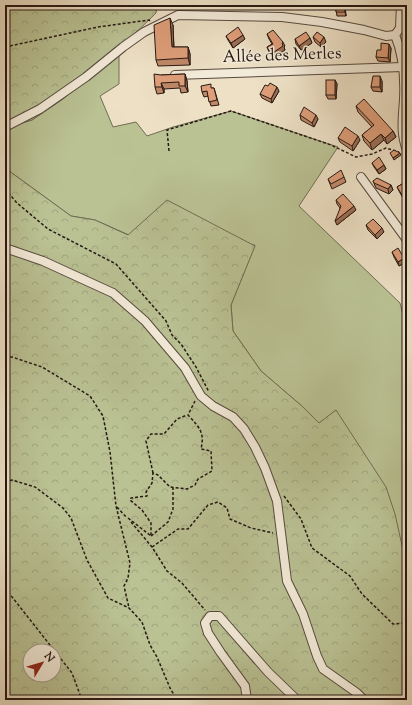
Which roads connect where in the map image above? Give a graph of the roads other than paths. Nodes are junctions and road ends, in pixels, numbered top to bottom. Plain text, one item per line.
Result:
1 (401, 5) edge
2 (404, 28) edge
3 (395, 35) junction
4 (404, 68) edge
5 (164, 76) edge
6 (5, 127) edge
7 (404, 151) edge
8 (361, 178) dead end
9 (407, 240) edge
10 (5, 248) edge
11 (247, 700) edge
12 (297, 700) edge
13 (364, 700) edge

1 - 2 street
2 - 3 street
3 - 4 street
3 - 6 street
4 - 5 street, Allée des Merles
4 - 7 street
8 - 9 street
10 - 13 street
11 - 12 street

